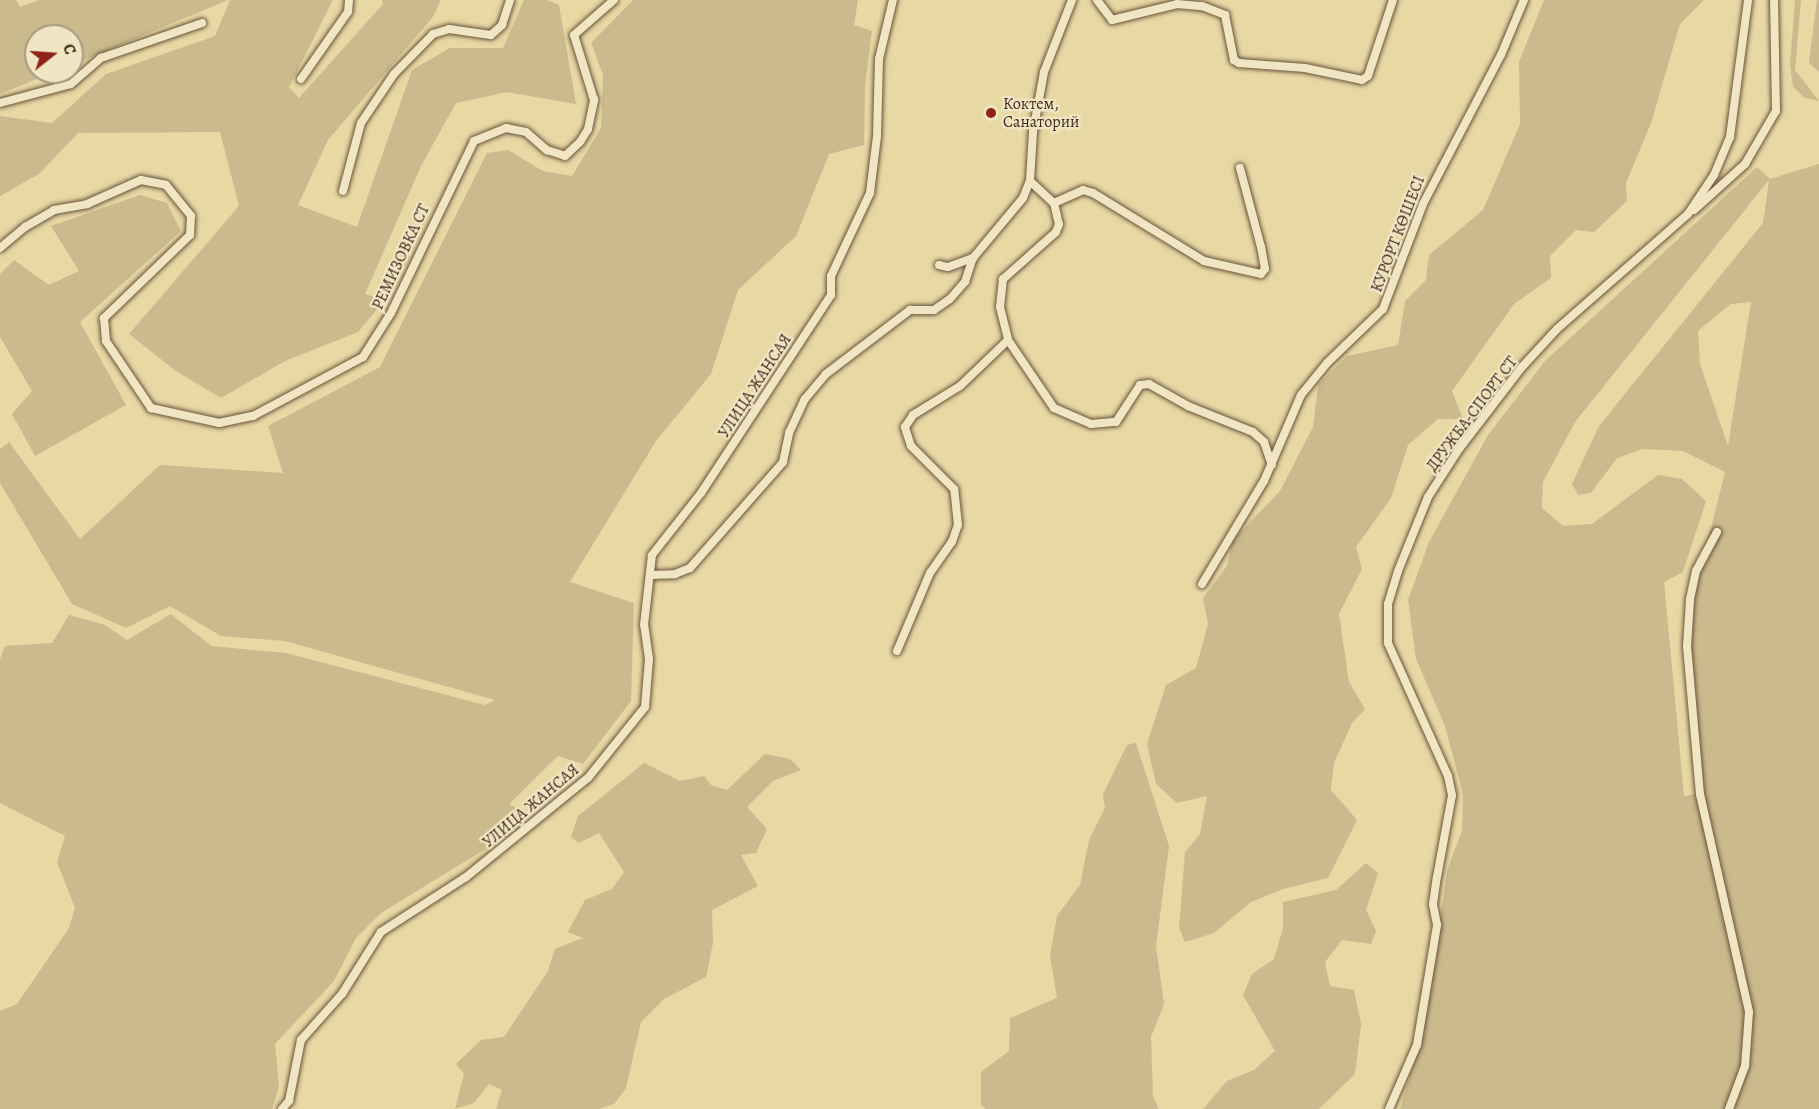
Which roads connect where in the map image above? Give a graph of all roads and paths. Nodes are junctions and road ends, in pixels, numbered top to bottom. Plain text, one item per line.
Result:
1 (349, 0) edge
2 (510, 0) edge
3 (614, 0) edge
4 (893, 0) edge
5 (1072, 0) edge
6 (1097, 0) edge
7 (1392, 0) edge
8 (1524, 0) edge
9 (1748, 0) edge
10 (1774, 0) edge
11 (201, 23) dead end
12 (300, 79) dead end
13 (0, 103) edge
14 (1240, 168) dead end
15 (1030, 181) junction
16 (343, 191) dead end
17 (1054, 203) junction
18 (1688, 214) junction
19 (0, 249) edge
20 (973, 258) junction
21 (939, 265) dead end
22 (1008, 340) junction
23 (1272, 465) junction
24 (1717, 532) dead end
25 (650, 575) junction
26 (1202, 584) dead end
27 (897, 651) dead end
28 (282, 1109) edge
29 (1389, 1109) edge
30 (1729, 1109) edge

1 - 12 street
2 - 16 street
3 - 19 street, РЕМИЗОВКА СТ
4 - 25 street, УЛИЦА ЖАНСАЯ
5 - 15 street
6 - 7 street
8 - 23 street, КУРОРТ КӨШЕСІ
9 - 18 street, ДРУЖБА-СПОРТ СТ
10 - 18 street
11 - 13 street
14 - 17 street
15 - 17 street
15 - 20 street
17 - 22 street
18 - 29 street, ДРУЖБА-СПОРТ СТ
20 - 21 street
20 - 25 street
22 - 23 street
22 - 27 street
23 - 26 street, КУРОРТ КӨШЕСІ
24 - 30 street
25 - 28 street, УЛИЦА ЖАНСАЯ

